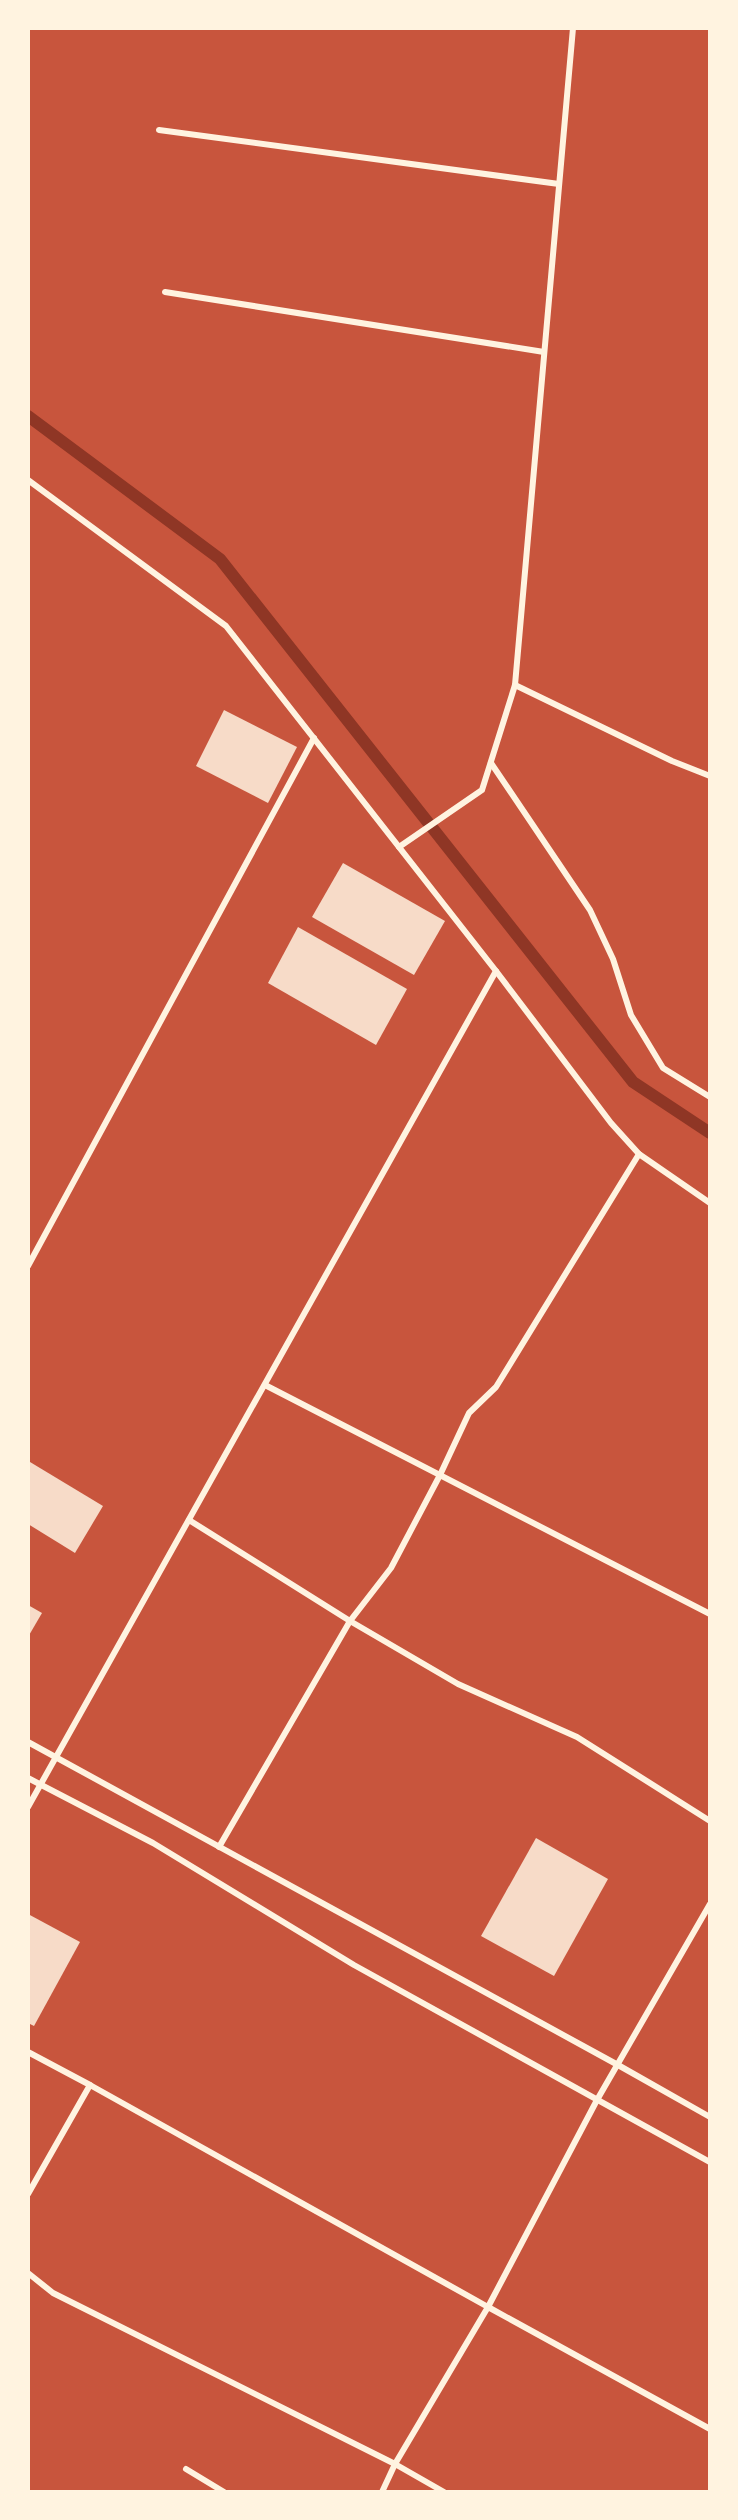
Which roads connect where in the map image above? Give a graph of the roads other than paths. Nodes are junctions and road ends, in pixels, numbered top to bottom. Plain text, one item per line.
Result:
1 (573, 28) edge
2 (159, 130) dead end
3 (559, 184) junction
4 (165, 292) dead end
5 (544, 352) junction
6 (28, 480) edge
7 (514, 685) junction
8 (314, 738) junction
9 (490, 763) junction
10 (710, 776) edge
11 (399, 847) junction
12 (496, 971) junction
13 (710, 1097) edge
14 (639, 1154) junction
15 (710, 1203) edge
16 (28, 1266) edge
17 (265, 1385) junction
18 (440, 1475) junction
19 (189, 1520) junction
20 (710, 1614) edge
21 (350, 1621) junction
22 (28, 1742) edge
23 (57, 1758) junction
24 (28, 1778) edge
25 (41, 1785) junction
26 (28, 1807) edge
27 (710, 1821) edge
28 (219, 1847) junction
29 (710, 1904) edge
30 (28, 2052) edge
31 (618, 2065) junction
32 (90, 2085) junction
33 (597, 2100) junction
34 (710, 2117) edge
35 (710, 2162) edge
36 (28, 2194) edge
37 (28, 2273) edge
38 (488, 2307) junction
39 (710, 2429) edge
40 (395, 2464) junction
41 (186, 2469) dead end
42 (224, 2492) edge
43 (382, 2492) edge
44 (444, 2492) edge

1 - 3 street
2 - 3 street
3 - 5 street
4 - 5 street
5 - 7 street
6 - 8 street
7 - 9 street
7 - 10 street
8 - 11 street
8 - 16 street
9 - 11 street
9 - 13 street
11 - 12 street
12 - 14 street
12 - 17 street
14 - 15 street
14 - 18 street
17 - 18 street
17 - 19 street
18 - 20 street
18 - 21 street
19 - 21 street
19 - 23 street
21 - 27 street
21 - 28 street
22 - 23 street
23 - 25 street
23 - 28 street
24 - 25 street
25 - 26 street
25 - 33 street
28 - 31 street
29 - 31 street
30 - 32 street
31 - 33 street
31 - 34 street
32 - 36 street
32 - 38 street
33 - 35 street
33 - 38 street
37 - 40 street
38 - 39 street
38 - 40 street
40 - 43 street
40 - 44 street
41 - 42 street

